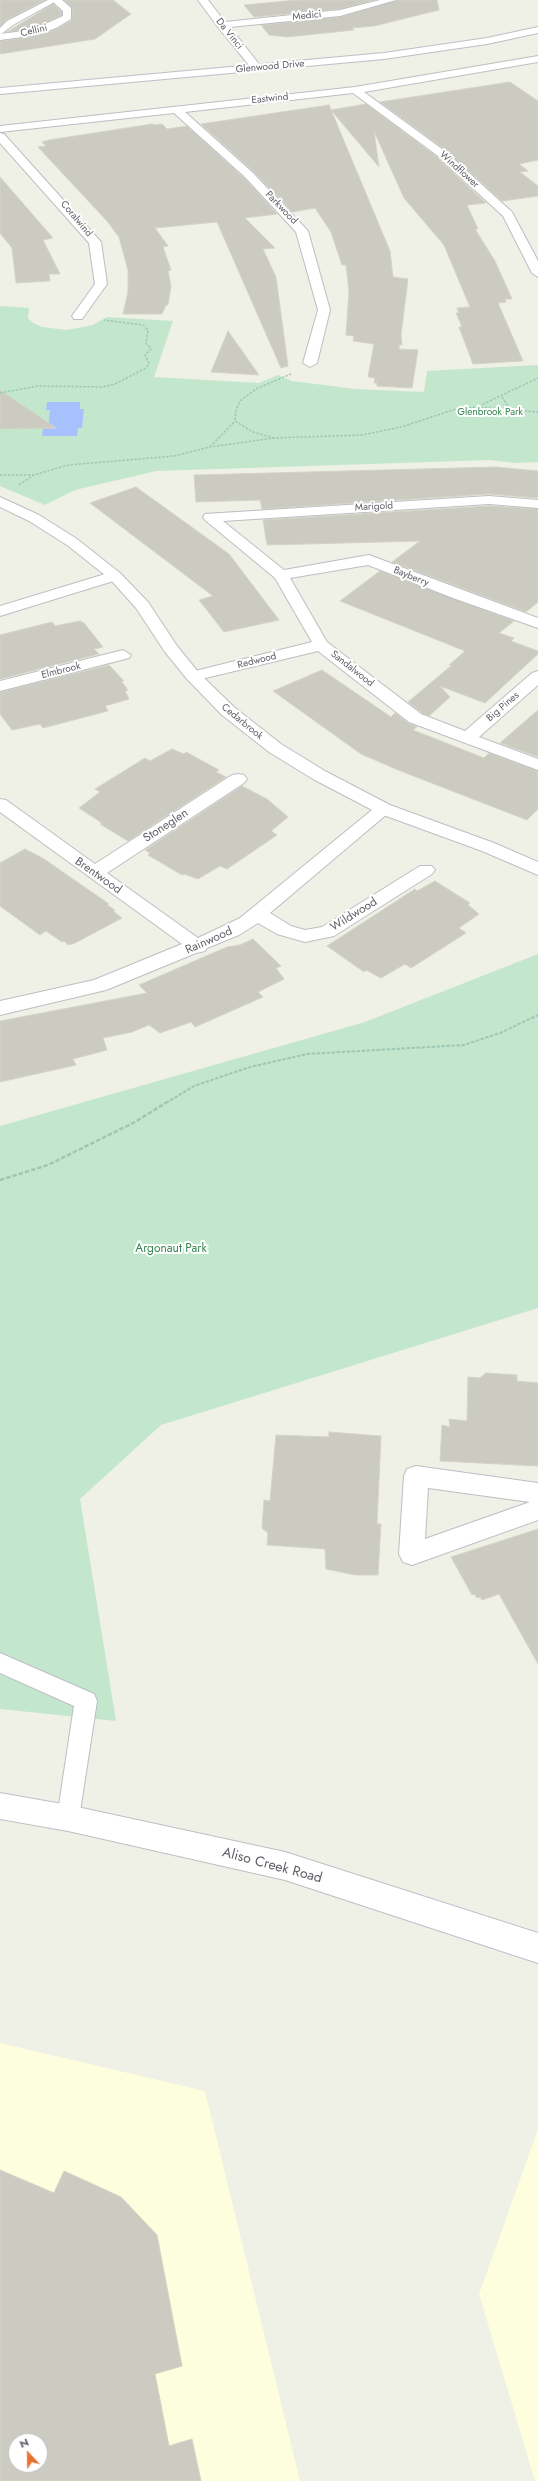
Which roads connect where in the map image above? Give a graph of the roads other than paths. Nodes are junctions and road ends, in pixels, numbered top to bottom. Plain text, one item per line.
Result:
1 (55, 0) edge
2 (203, 0) edge
3 (392, 0) edge
4 (221, 25) junction
5 (538, 30) edge
6 (0, 33) edge
7 (0, 37) edge
8 (538, 59) edge
9 (516, 64) junction
10 (257, 68) junction
11 (527, 71) dead end
12 (355, 90) junction
13 (0, 91) edge
14 (176, 109) junction
15 (0, 128) edge
16 (0, 136) edge
17 (538, 273) edge
18 (78, 316) road end
19 (310, 363) road end
20 (6, 504) edge
21 (538, 504) edge
22 (210, 517) joint
23 (281, 575) junction
24 (115, 576) junction
25 (0, 611) edge
26 (538, 623) edge
27 (321, 645) junction
28 (123, 655) dead end
29 (193, 676) junction
30 (538, 676) edge
31 (0, 686) edge
32 (469, 737) junction
33 (538, 765) edge
34 (238, 779) dead end
35 (0, 804) edge
36 (384, 809) junction
37 (538, 869) edge
38 (426, 870) dead end
39 (94, 873) junction
40 (256, 913) junction
41 (198, 947) junction
42 (0, 1008) edge
43 (538, 1493) edge
44 (538, 1510) edge
45 (0, 1663) edge
46 (0, 1806) edge
47 (68, 1818) junction
48 (538, 1948) edge

1 - 6 lane
1 - 7 street, Cellini
2 - 4 street, Da Vinci
3 - 4 street, Medici
4 - 10 street, Da Vinci
5 - 10 street, Glenwood Drive
8 - 9 street, Eastwind
9 - 11 street
9 - 12 street, Eastwind
10 - 13 street, Glenwood Drive
12 - 14 street, Eastwind
12 - 17 street, Windflower
14 - 15 street, Eastwind
14 - 19 street, Parkwood
16 - 18 street, Coralwind
20 - 24 street, Cedarbrook
21 - 22 street, Marigold
22 - 23 street, Sandalwood
23 - 26 street, Bayberry
23 - 27 street, Sandalwood
24 - 25 street
24 - 29 street, Cedarbrook
27 - 29 street, Redwood
27 - 32 street, Sandalwood
28 - 31 street, Elmbrook
29 - 36 street, Cedarbrook
30 - 32 street, Big Pines
32 - 33 street, Sandalwood
34 - 39 street, Stoneglen
35 - 39 street, Brentwood
36 - 37 street, Cedarbrook
36 - 40 street, Rainwood
38 - 40 street, Wildwood
39 - 41 street, Brentwood
40 - 41 street, Rainwood
41 - 42 street, Rainwood
43 - 44 street
45 - 47 lane
46 - 47 street, Aliso Creek Road
47 - 48 street, Aliso Creek Road

